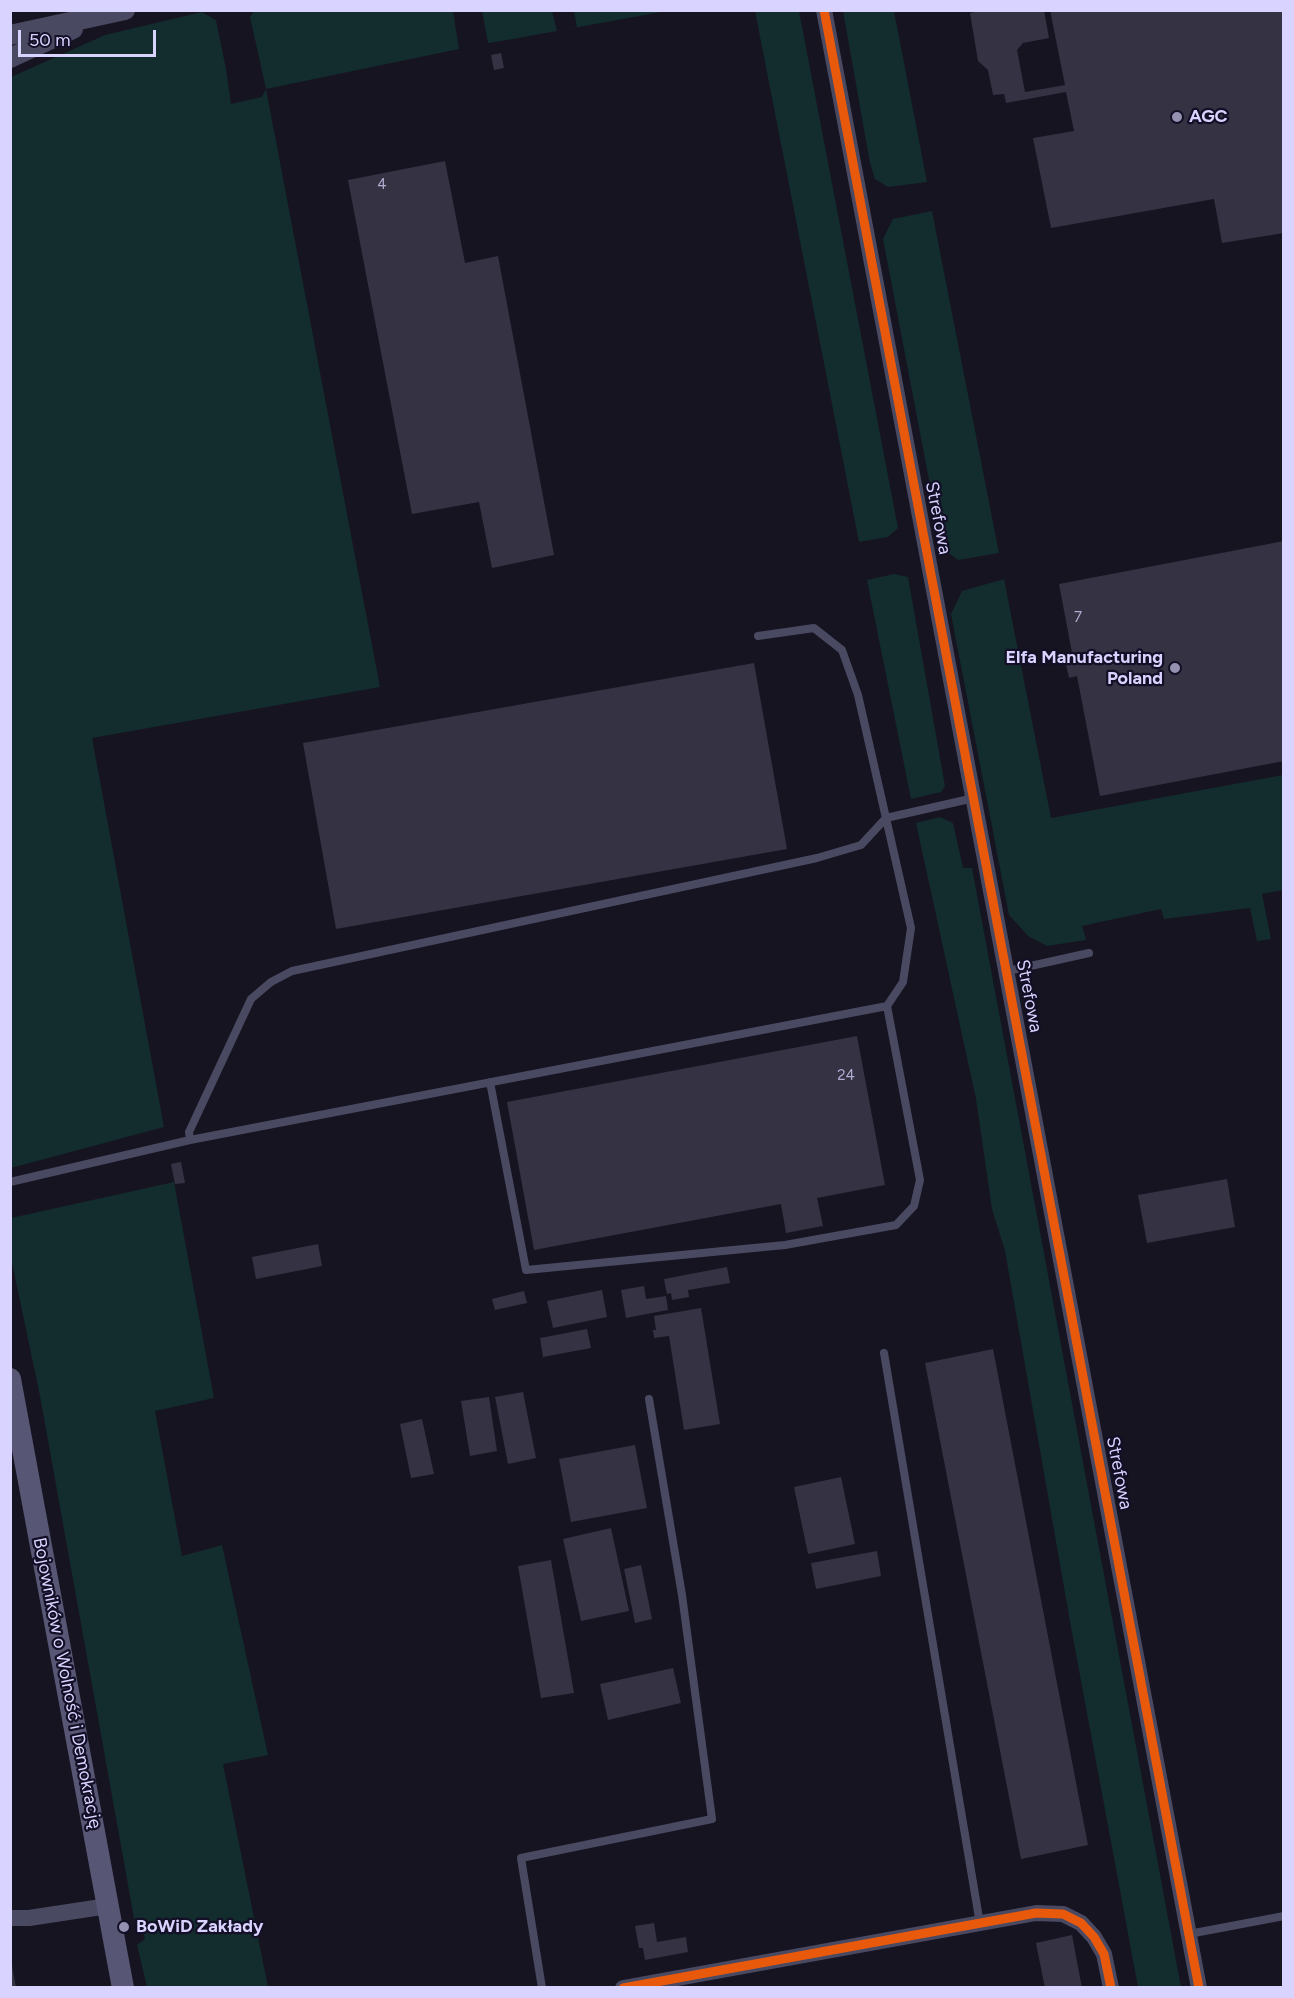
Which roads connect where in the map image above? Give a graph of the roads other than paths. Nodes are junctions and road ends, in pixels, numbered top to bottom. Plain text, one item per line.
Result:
1 (125, 10) edge
2 (825, 10) edge
3 (103, 15) junction
4 (10, 35) edge
5 (10, 58) edge
6 (758, 636) dead end
7 (975, 798) junction
8 (886, 818) junction
9 (1089, 953) dead end
10 (1008, 970) junction
11 (887, 1006) junction
12 (490, 1082) junction
13 (190, 1140) junction
14 (10, 1182) edge
15 (884, 1353) dead end
16 (10, 1379) edge
17 (649, 1399) dead end
18 (108, 1906) junction
19 (1284, 1916) edge
20 (10, 1918) edge
21 (980, 1924) junction
22 (1189, 1934) junction
23 (123, 1988) edge
24 (542, 1988) edge
25 (623, 1988) edge
26 (1112, 1988) edge
27 (1199, 1988) edge

1 - 3 street
2 - 7 street, Strefowa
3 - 4 street
3 - 5 street
6 - 8 lane
7 - 8 lane
7 - 10 street, Strefowa
8 - 11 lane
8 - 13 lane
9 - 10 lane
10 - 22 street, Strefowa
11 - 12 lane
11 - 12 lane
12 - 13 lane
13 - 14 lane
15 - 21 lane
16 - 18 main road, Bojowników o Wolność i Demokrację
17 - 24 lane
18 - 20 street
18 - 23 main road, Bojowników o Wolność i Demokrację
19 - 22 lane
21 - 25 street
21 - 26 street
22 - 27 street, Strefowa

